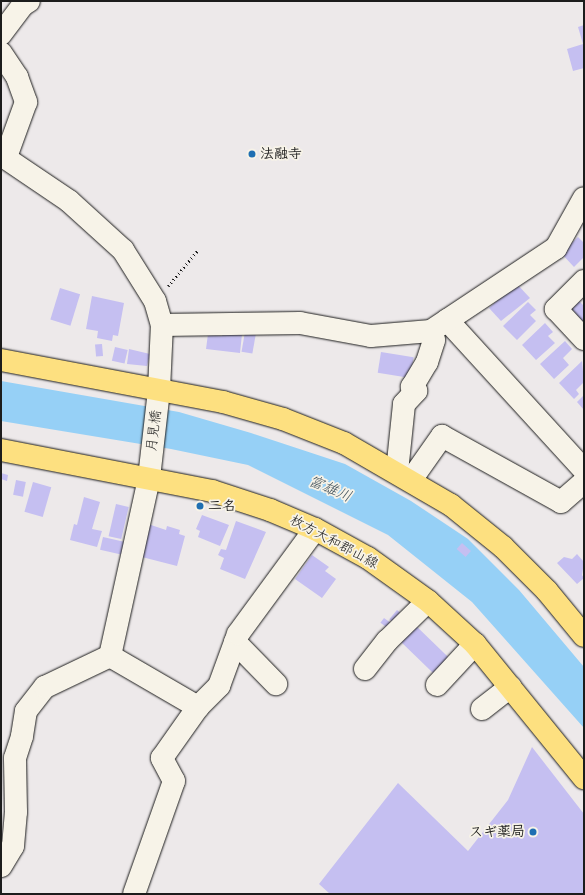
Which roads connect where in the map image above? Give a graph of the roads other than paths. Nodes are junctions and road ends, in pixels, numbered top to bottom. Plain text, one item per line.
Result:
1 (29, 1) edge
2 (1, 34) edge
3 (1, 53) edge
4 (4, 156) edge
5 (584, 198) edge
6 (584, 281) edge
7 (162, 325) junction
8 (439, 325) junction
9 (584, 339) edge
10 (1, 360) edge
11 (158, 395) junction
12 (1, 450) edge
13 (150, 470) junction
14 (584, 470) edge
15 (404, 476) junction
16 (584, 482) edge
17 (315, 529) junction
18 (428, 601) junction
19 (584, 636) edge
20 (235, 642) junction
21 (475, 644) junction
22 (110, 656) junction
23 (365, 669) dead end
24 (276, 684) dead end
25 (437, 685) dead end
26 (510, 687) junction
27 (198, 707) junction
28 (482, 709) dead end
29 (584, 778) edge
30 (8, 784) edge
31 (1, 866) edge
32 (134, 894) edge

1 - 2 street
3 - 4 street
4 - 7 street, 月見橋
5 - 8 street
6 - 9 street
7 - 8 street
7 - 11 street, 月見橋
8 - 14 street
8 - 15 street
10 - 11 main road
11 - 13 street, 月見橋
11 - 15 main road
12 - 13 main road, 枚方大和郡山線
13 - 17 main road, 枚方大和郡山線
13 - 22 street, 月見橋
15 - 16 street
15 - 19 main road
17 - 18 main road, 枚方大和郡山線
17 - 20 street
18 - 21 main road, 枚方大和郡山線
18 - 23 street
20 - 24 street
20 - 27 street
21 - 25 street
21 - 26 main road, 枚方大和郡山線
22 - 27 street
22 - 30 street
26 - 28 street
26 - 29 main road, 枚方大和郡山線
27 - 32 street
30 - 31 street

